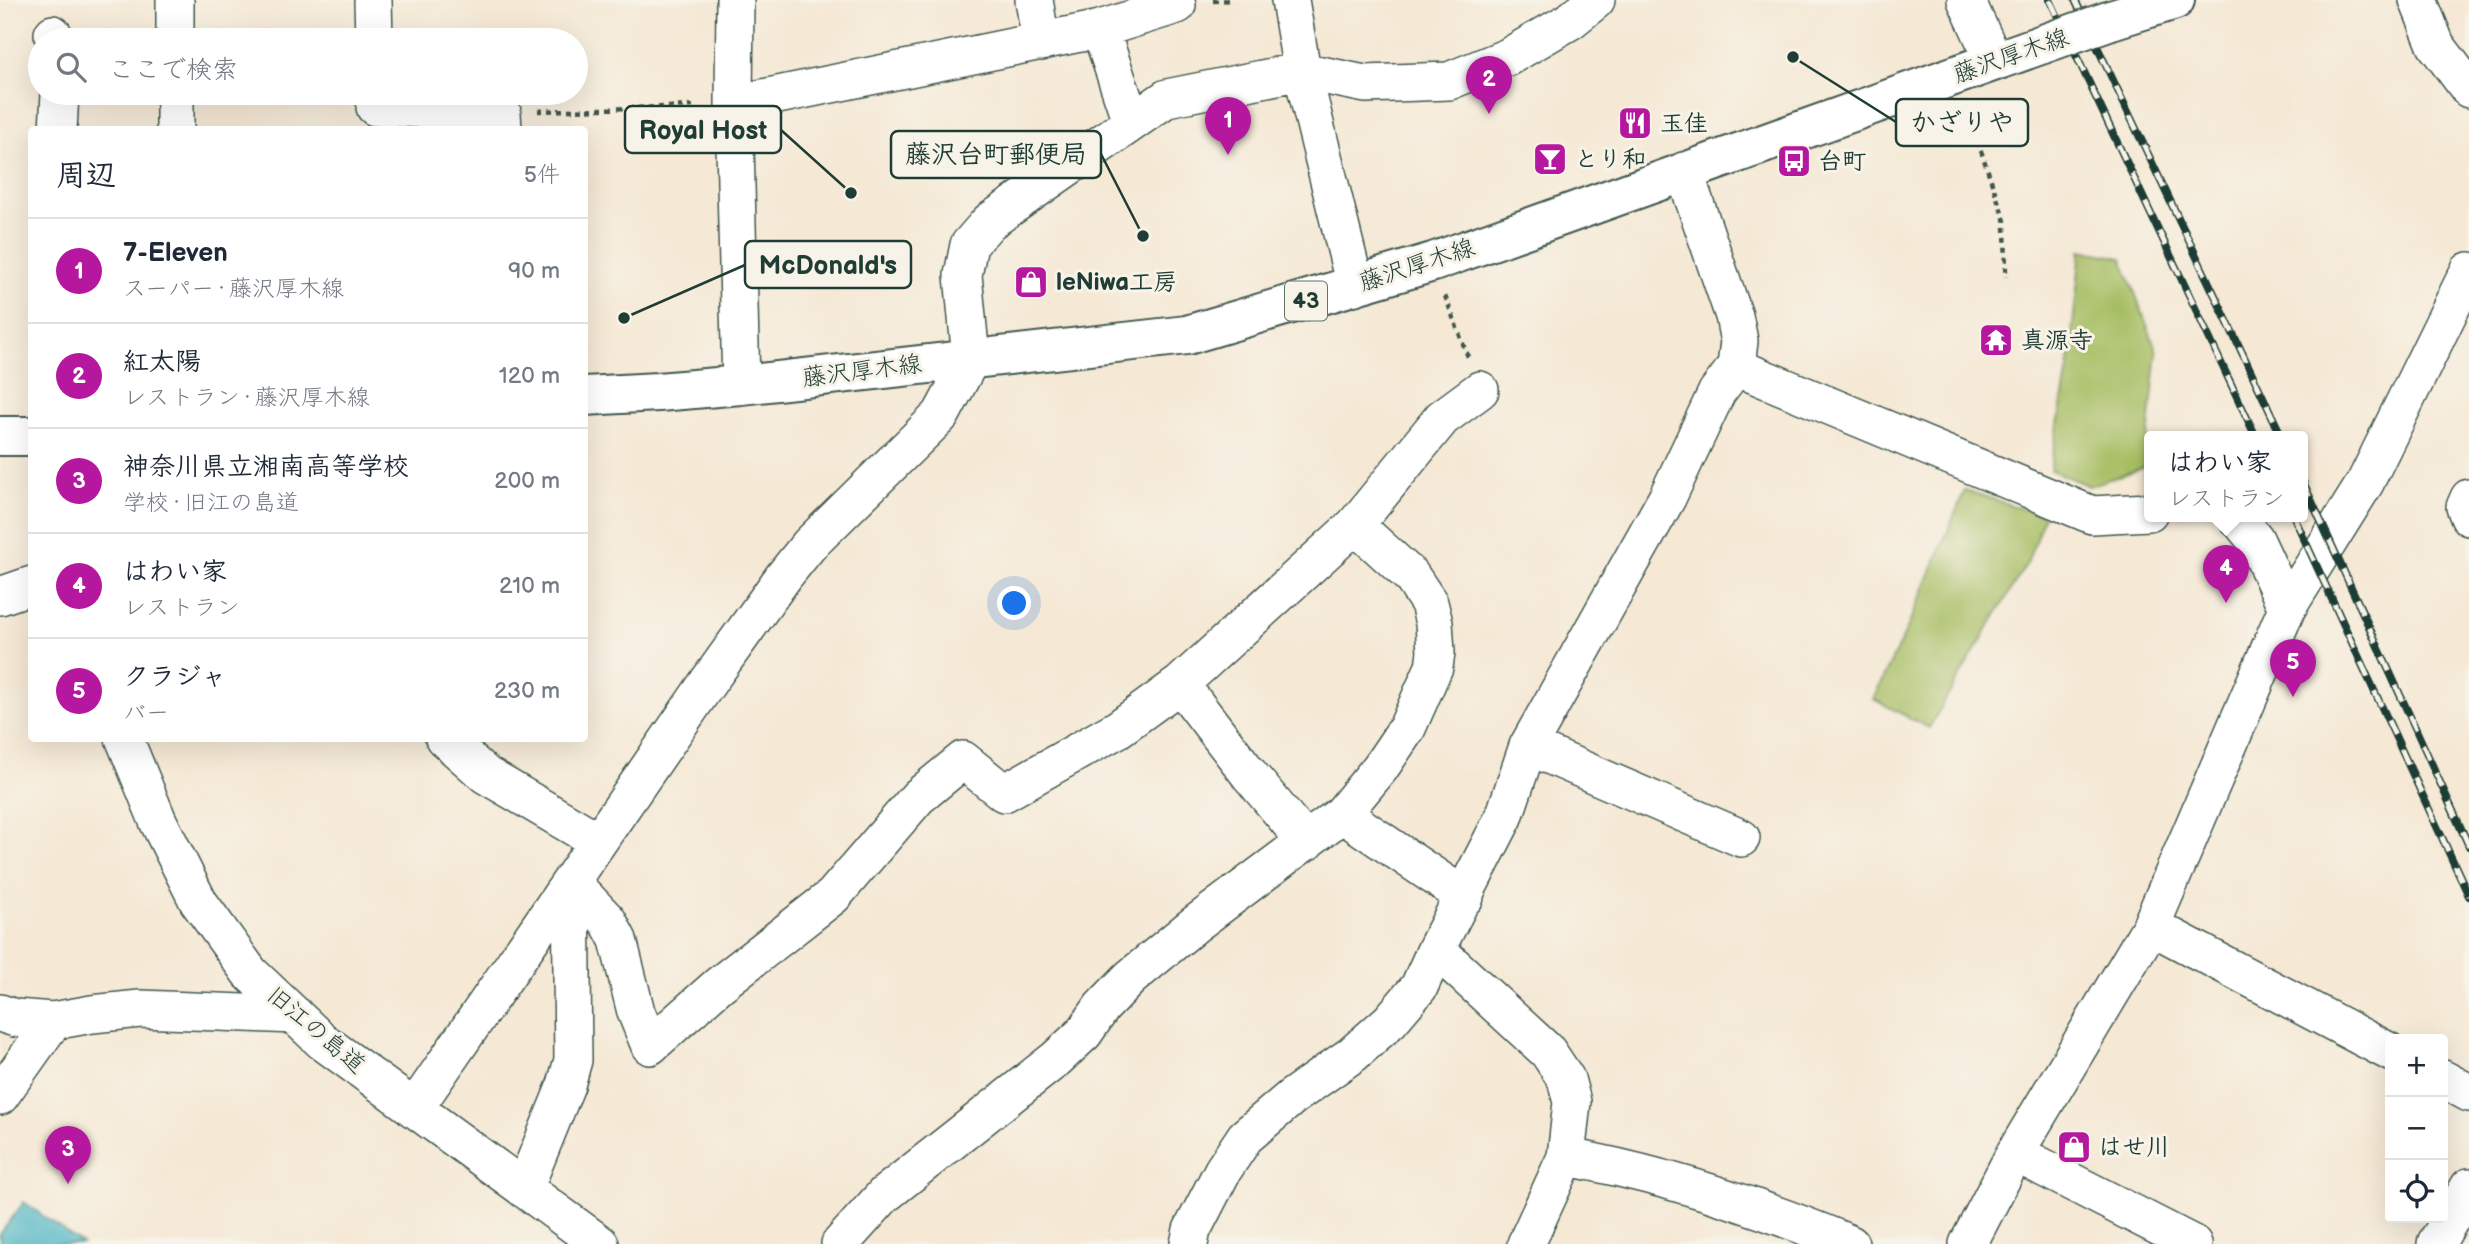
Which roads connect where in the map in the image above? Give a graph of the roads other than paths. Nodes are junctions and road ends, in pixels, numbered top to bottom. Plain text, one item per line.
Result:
1 (175, 0) edge
2 (373, 0) edge
3 (735, 0) edge
4 (1034, 0) edge
5 (1290, 0) edge
6 (1596, 0) edge
7 (1966, 0) edge
8 (2175, 0) edge
9 (2418, 0) edge
10 (1177, 5) dead end
11 (2118, 12) edge
12 (175, 28) edge
13 (374, 28) edge
14 (1100, 29) junction
15 (1041, 42) junction
16 (1994, 61) junction
17 (1303, 71) junction
18 (2469, 89) edge
19 (734, 104) junction
20 (59, 105) edge
21 (175, 105) edge
22 (375, 110) edge
23 (503, 121) edge
24 (1131, 121) junction
25 (58, 126) edge
26 (175, 126) edge
27 (1684, 171) junction
28 (2469, 271) edge
29 (1355, 286) junction
30 (971, 359) junction
31 (1736, 367) junction
32 (741, 385) junction
33 (1480, 390) road end
34 (588, 396) edge
35 (0, 436) edge
36 (28, 436) edge
37 (2469, 498) edge
38 (2144, 512) edge
39 (2469, 517) edge
40 (2241, 522) edge
41 (1354, 525) junction
42 (28, 586) edge
43 (0, 596) edge
44 (2287, 608) junction
45 (1180, 684) junction
46 (126, 742) edge
47 (449, 742) edge
48 (1528, 746) junction
49 (1342, 814) junction
50 (1741, 838) dead end
51 (598, 841) junction
52 (1306, 842) junction
53 (571, 882) junction
54 (1465, 897) junction
55 (2151, 926) junction
56 (1436, 949) junction
57 (0, 1013) edge
58 (295, 1015) junction
59 (53, 1021) junction
60 (2385, 1049) edge
61 (2448, 1082) edge
62 (2469, 1093) edge
63 (0, 1096) edge
64 (414, 1109) junction
65 (2015, 1153) junction
66 (1566, 1157) junction
67 (2469, 1187) edge
68 (524, 1189) junction
69 (600, 1244) edge
70 (840, 1244) edge
71 (1189, 1244) edge
72 (1526, 1244) edge
73 (1850, 1244) edge
74 (1969, 1244) edge
75 (2193, 1244) edge
76 (2436, 1244) edge

1 - 12 street
2 - 13 street
3 - 19 street
4 - 15 street
5 - 17 street
6 - 17 street
7 - 16 street
8 - 11 main road, 藤沢厚木線 / 43
9 - 18 street
10 - 14 street
11 - 16 main road, 藤沢厚木線 / 43, bridge
14 - 15 street
14 - 24 street
15 - 19 street
16 - 27 main road, 藤沢厚木線 / 43
17 - 24 street
17 - 29 street
19 - 32 street
20 - 25 street
21 - 26 street
22 - 23 street
24 - 30 street
27 - 29 main road, 藤沢厚木線 / 43
27 - 31 street
28 - 44 street
29 - 30 main road, 藤沢厚木線 / 43
30 - 32 main road, 藤沢厚木線 / 43
30 - 51 street
31 - 38 street
31 - 48 street
32 - 34 main road, 藤沢厚木線 / 43
33 - 41 street
35 - 36 main road
37 - 39 street
40 - 44 street
41 - 45 street
41 - 49 street
42 - 43 street
44 - 55 street
45 - 52 street
45 - 53 street
46 - 58 street, 旧江の島道
47 - 51 street
48 - 50 street
48 - 54 street
49 - 52 street
49 - 54 street
51 - 53 street
52 - 70 street
53 - 64 street
53 - 68 street
54 - 56 street
55 - 60 street
55 - 65 street
56 - 66 street
56 - 71 street
57 - 59 street
58 - 59 street
58 - 64 street, 旧江の島道
59 - 63 street
61 - 62 street
64 - 68 street, 旧江の島道
65 - 74 street
65 - 75 street
66 - 72 street
66 - 73 street
67 - 76 street
68 - 69 street, 旧江の島道

